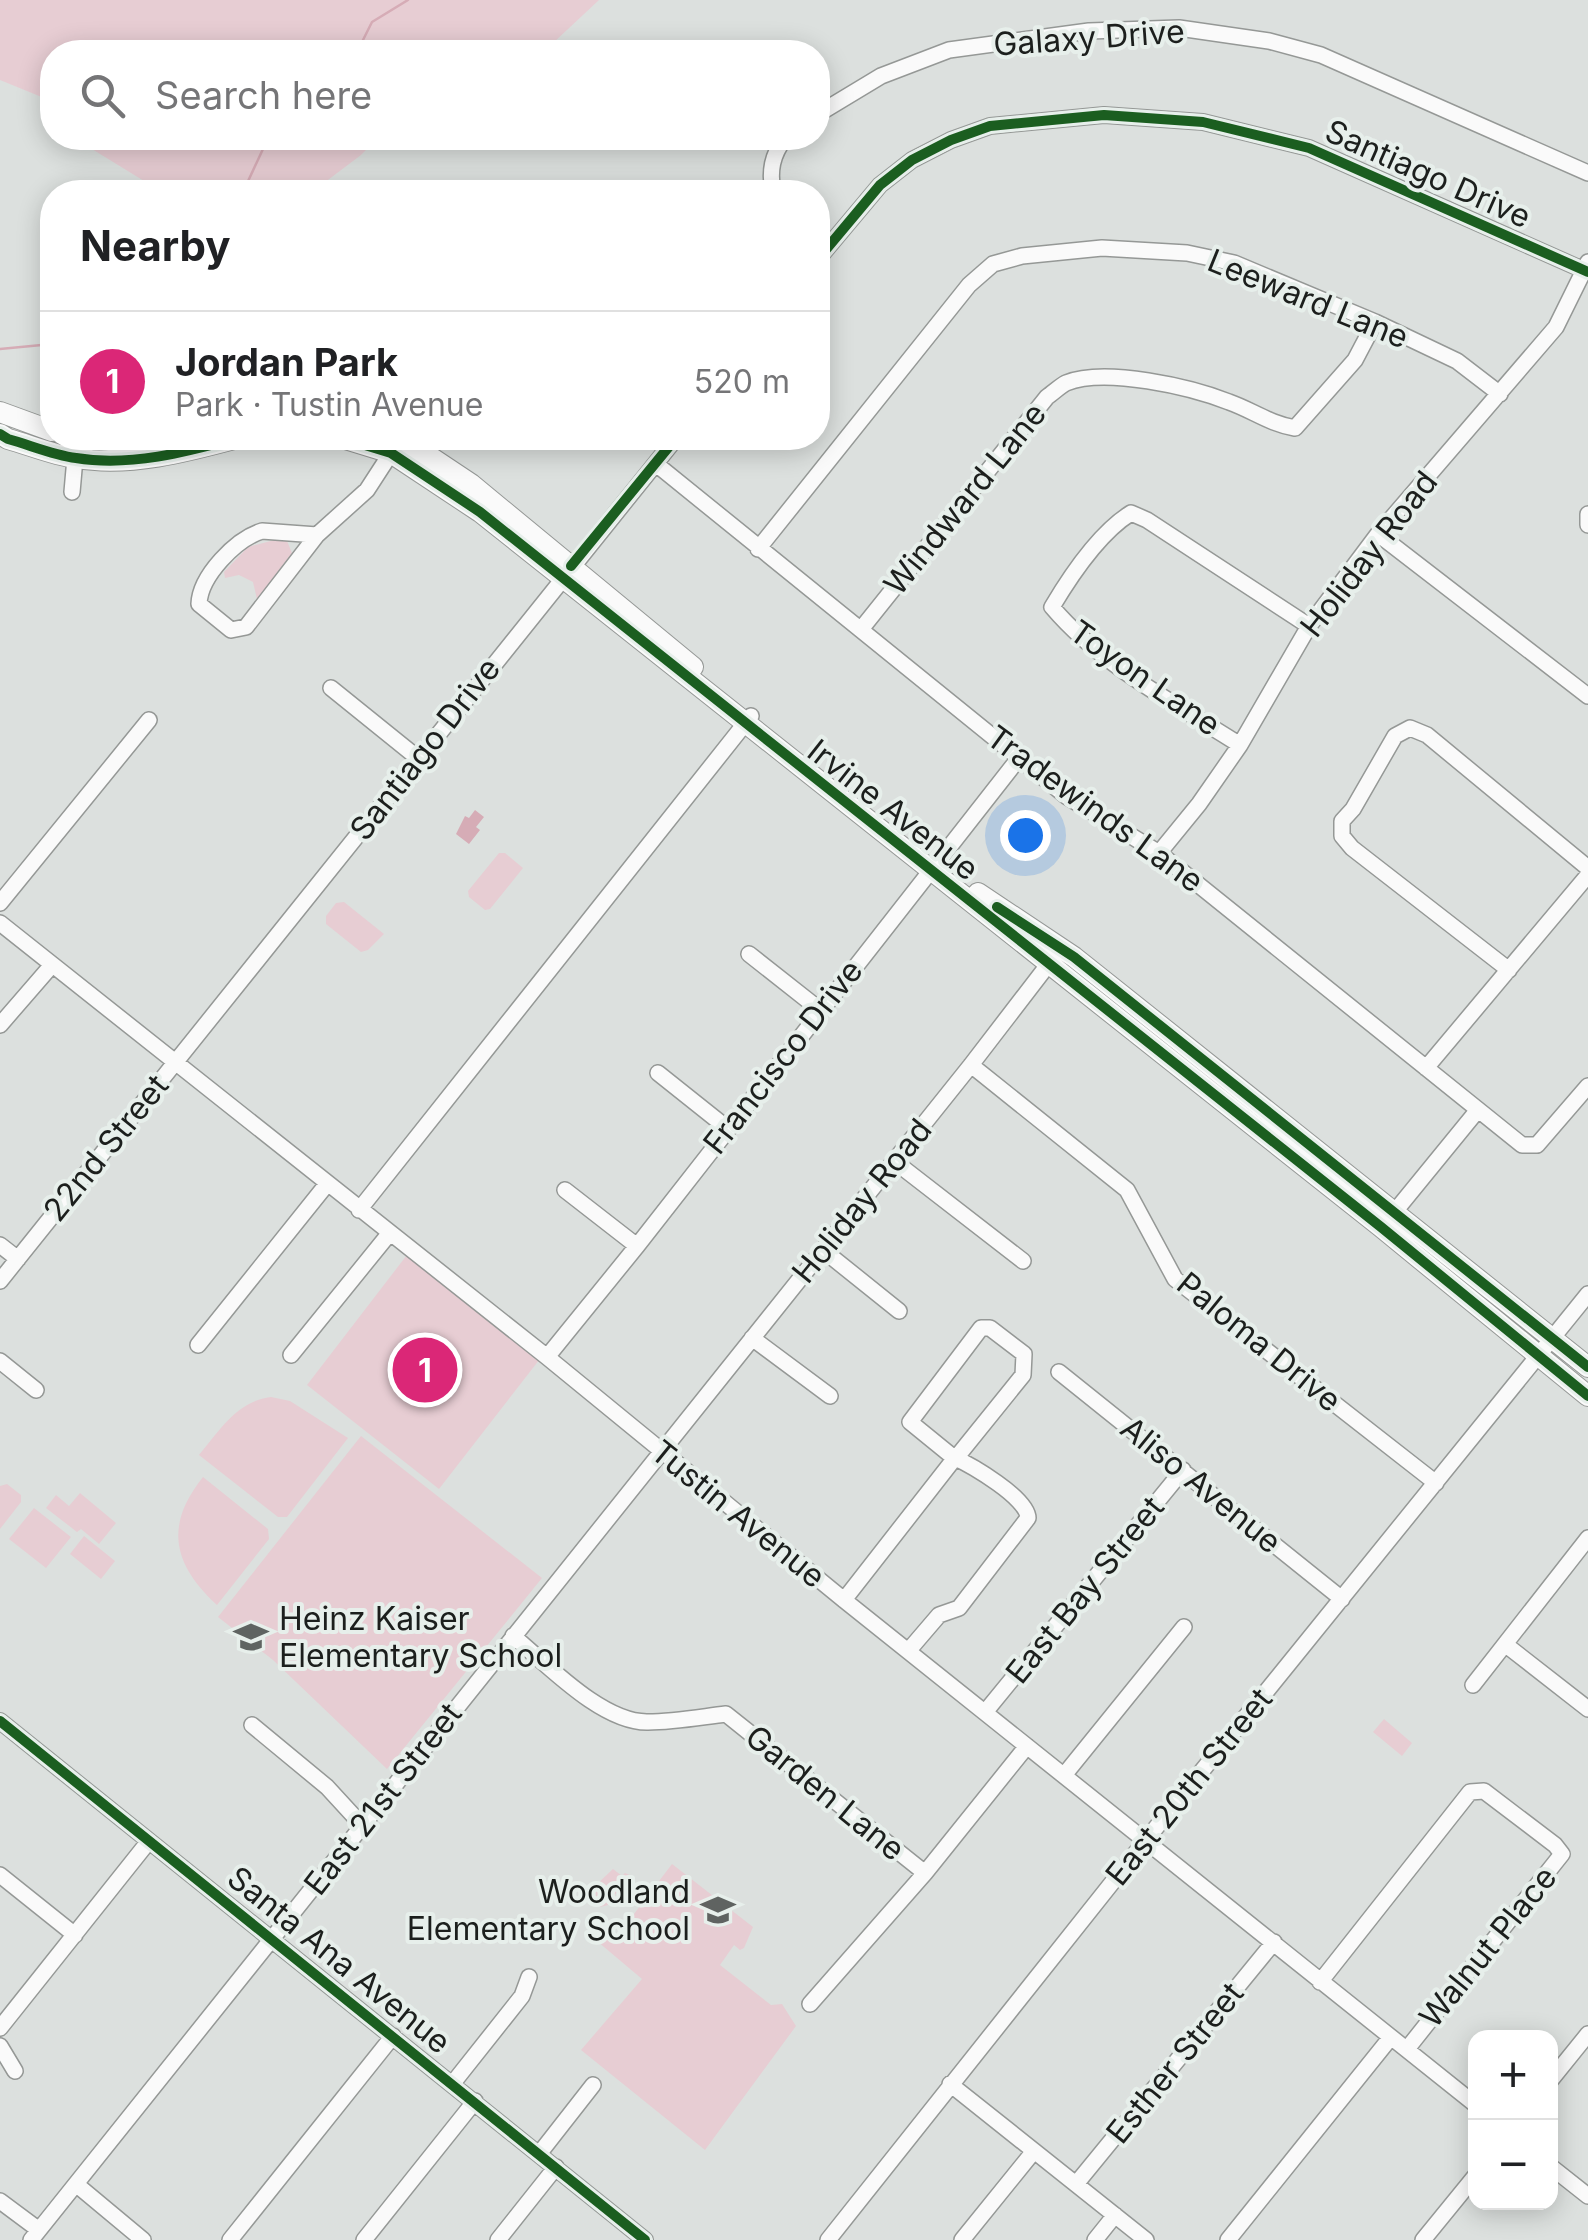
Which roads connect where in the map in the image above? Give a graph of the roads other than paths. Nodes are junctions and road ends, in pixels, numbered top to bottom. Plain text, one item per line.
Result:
1 (830, 107) edge
2 (776, 150) edge
3 (1588, 173) edge
4 (773, 180) edge
5 (830, 239) edge
6 (1587, 268) edge
7 (1375, 322) junction
8 (1500, 394) junction
9 (0, 412) edge
10 (40, 427) edge
11 (0, 434) edge
12 (40, 442) edge
13 (74, 450) edge
14 (89, 450) edge
15 (185, 450) edge
16 (393, 450) edge
17 (402, 450) edge
18 (405, 450) edge
19 (667, 450) edge
20 (656, 464) junction
21 (72, 492) dead end
22 (1378, 534) junction
23 (317, 535) junction
24 (758, 549) junction
25 (566, 572) junction
26 (1309, 626) junction
27 (862, 628) junction
28 (331, 688) dead end
29 (1588, 696) edge
30 (149, 720) dead end
31 (748, 720) junction
32 (1240, 744) junction
33 (1019, 758) junction
34 (419, 759) junction
35 (1159, 852) junction
36 (932, 865) junction
37 (1588, 872) edge
38 (0, 903) edge
39 (0, 923) edge
40 (749, 954) dead end
41 (1054, 956) junction
42 (52, 965) junction
43 (1509, 970) junction
44 (820, 1010) junction
45 (0, 1025) edge
46 (175, 1062) junction
47 (971, 1065) junction
48 (1426, 1068) junction
49 (658, 1073) dead end
50 (1588, 1086) edge
51 (1477, 1112) junction
52 (727, 1128) junction
53 (894, 1160) junction
54 (327, 1184) junction
55 (565, 1190) dead end
56 (359, 1210) junction
57 (1388, 1219) junction
58 (389, 1234) junction
59 (0, 1245) edge
60 (637, 1246) junction
61 (823, 1250) junction
62 (18, 1259) junction
63 (1023, 1262) dead end
64 (0, 1281) edge
65 (1588, 1294) edge
66 (899, 1312) dead end
67 (752, 1338) junction
68 (1554, 1338) junction
69 (198, 1346) dead end
70 (291, 1355) dead end
71 (547, 1357) junction
72 (1539, 1357) junction
73 (0, 1361) edge
74 (1588, 1367) edge
75 (1059, 1372) dead end
76 (36, 1390) dead end
77 (830, 1396) dead end
78 (1588, 1396) edge
79 (662, 1452) junction
80 (954, 1461) junction
81 (1183, 1470) junction
82 (1436, 1483) junction
83 (1588, 1538) edge
84 (1342, 1598) junction
85 (844, 1600) junction
86 (1184, 1627) dead end
87 (513, 1636) junction
88 (1506, 1645) junction
89 (909, 1650) junction
90 (1473, 1686) dead end
91 (1588, 1709) edge
92 (986, 1711) junction
93 (0, 1721) edge
94 (252, 1725) dead end
95 (1027, 1746) junction
96 (1064, 1774) junction
97 (361, 1824) junction
98 (1146, 1840) junction
99 (149, 1841) junction
100 (925, 1873) junction
101 (0, 1875) edge
102 (75, 1935) junction
103 (272, 1939) junction
104 (1274, 1942) junction
105 (529, 1978) dead end
106 (1320, 1982) junction
107 (810, 2004) dead end
108 (0, 2028) edge
109 (1588, 2034) edge
110 (393, 2036) junction
111 (1391, 2037) junction
112 (0, 2046) edge
113 (1407, 2049) junction
114 (15, 2071) dead end
115 (1558, 2071) edge
116 (453, 2084) junction
117 (950, 2084) junction
118 (592, 2085) dead end
119 (1468, 2099) edge
120 (474, 2101) junction
121 (1034, 2152) junction
122 (539, 2154) junction
123 (556, 2168) junction
124 (1558, 2172) edge
125 (1076, 2184) junction
126 (1468, 2185) edge
127 (77, 2186) junction
128 (1588, 2196) edge
129 (0, 2201) edge
130 (1115, 2215) junction
131 (35, 2235) edge
132 (637, 2237) edge
133 (143, 2240) edge
134 (230, 2240) edge
135 (364, 2240) edge
136 (498, 2240) edge
137 (828, 2240) edge
138 (962, 2240) edge
139 (1095, 2240) edge
140 (1146, 2240) edge
141 (1228, 2240) edge
142 (1423, 2240) edge

1 - 3 street, Galaxy Drive
2 - 4 street
5 - 6 street, Santiago Drive
6 - 8 street, Holiday Road
7 - 8 street, Leeward Lane
7 - 24 street, Leeward Lane
7 - 27 street, Windward Lane
8 - 22 street, Holiday Road
9 - 10 main road
11 - 12 main road
13 - 21 street
14 - 15 main road
16 - 23 street
17 - 25 main road, Irvine Avenue
18 - 25 main road, Irvine Avenue
19 - 20 street, Santiago Drive
20 - 24 street, Tradewinds Lane
20 - 25 street, Santiago Drive
22 - 26 street, Holiday Road
22 - 29 street
23 - 23 street
24 - 27 street, Tradewinds Lane
25 - 31 main road, Irvine Avenue
25 - 34 street, Santiago Drive
26 - 32 street, Holiday Road
26 - 32 street, Toyon Lane
27 - 33 street, Tradewinds Lane
28 - 34 street
30 - 38 street
31 - 36 main road, Irvine Avenue
31 - 56 street
32 - 35 street, Holiday Road
33 - 35 street, Tradewinds Lane
33 - 36 street, Francisco Drive
34 - 46 street, Santiago Drive
35 - 48 street, Tradewinds Lane
36 - 41 main road, Irvine Avenue
36 - 44 street, Francisco Drive
37 - 43 street
37 - 43 street
39 - 42 street, Tustin Avenue
40 - 44 street
41 - 47 street, Holiday Road
41 - 57 main road, Irvine Avenue
42 - 45 street
42 - 46 street, Tustin Avenue
43 - 48 street
44 - 52 street, Francisco Drive
46 - 54 street, Tustin Avenue
46 - 62 street, 22nd Street
47 - 53 street, Holiday Road
47 - 82 street, Paloma Drive
48 - 51 street, Tradewinds Lane
49 - 52 street
50 - 51 street, Tradewinds Lane
51 - 57 street
52 - 60 street, Francisco Drive
53 - 61 street, Holiday Road
53 - 63 street
54 - 56 street, Tustin Avenue
54 - 69 street
55 - 60 street
56 - 58 street, Tustin Avenue
57 - 68 main road, Irvine Avenue
57 - 72 main road, Irvine Avenue
58 - 70 street
58 - 71 street, Tustin Avenue
59 - 62 street
60 - 71 street, Francisco Drive
61 - 66 street
61 - 67 street, Holiday Road
62 - 64 street, 22nd Street
65 - 68 street, East 20th Street
67 - 77 street
67 - 79 street, Holiday Road
68 - 72 street, East 20th Street
68 - 74 main road, Irvine Avenue
71 - 79 street, Tustin Avenue
72 - 78 main road, Irvine Avenue
72 - 82 street, East 20th Street
73 - 76 street
75 - 81 street, Aliso Avenue
79 - 85 street, Tustin Avenue
79 - 87 street, East 21st Street
80 - 80 street
80 - 85 street
80 - 89 street
81 - 84 street, Aliso Avenue
81 - 92 street, East Bay Street
82 - 84 street, East 20th Street
83 - 88 street
84 - 98 street, East 20th Street
85 - 89 street, Tustin Avenue
86 - 96 street
87 - 97 street, East 21st Street
87 - 100 street, Garden Lane
88 - 90 street
88 - 91 street
89 - 92 street, Tustin Avenue
92 - 95 street, Tustin Avenue
93 - 99 street, Santa Ana Avenue
94 - 97 street
95 - 96 street, Tustin Avenue
95 - 100 street
96 - 98 street, Tustin Avenue
97 - 103 street, East 21st Street
98 - 104 street, Tustin Avenue
98 - 117 street, East 20th Street
99 - 102 street
99 - 103 street, Santa Ana Avenue
100 - 107 street
101 - 102 street
102 - 108 street
103 - 110 street, Santa Ana Avenue
103 - 127 street, East 21st Street
104 - 106 street, Tustin Avenue
104 - 125 street, Esther Street
105 - 116 street
106 - 111 street, Tustin Avenue
106 - 113 street, Walnut Place
109 - 115 street
110 - 116 street, Santa Ana Avenue
110 - 134 street
111 - 113 street, Tustin Avenue
111 - 141 street
112 - 114 street
113 - 119 street, Tustin Avenue
116 - 120 street, Santa Ana Avenue
117 - 121 street
117 - 137 street, East 20th Street
118 - 122 street
120 - 122 street, Santa Ana Avenue
120 - 135 street
121 - 125 street
121 - 138 street
122 - 123 street, Santa Ana Avenue
123 - 132 street, Santa Ana Avenue
123 - 136 street
124 - 128 street
125 - 130 street
126 - 142 street
127 - 131 street, East 21st Street
127 - 133 street
129 - 131 street
130 - 139 street
130 - 140 street

